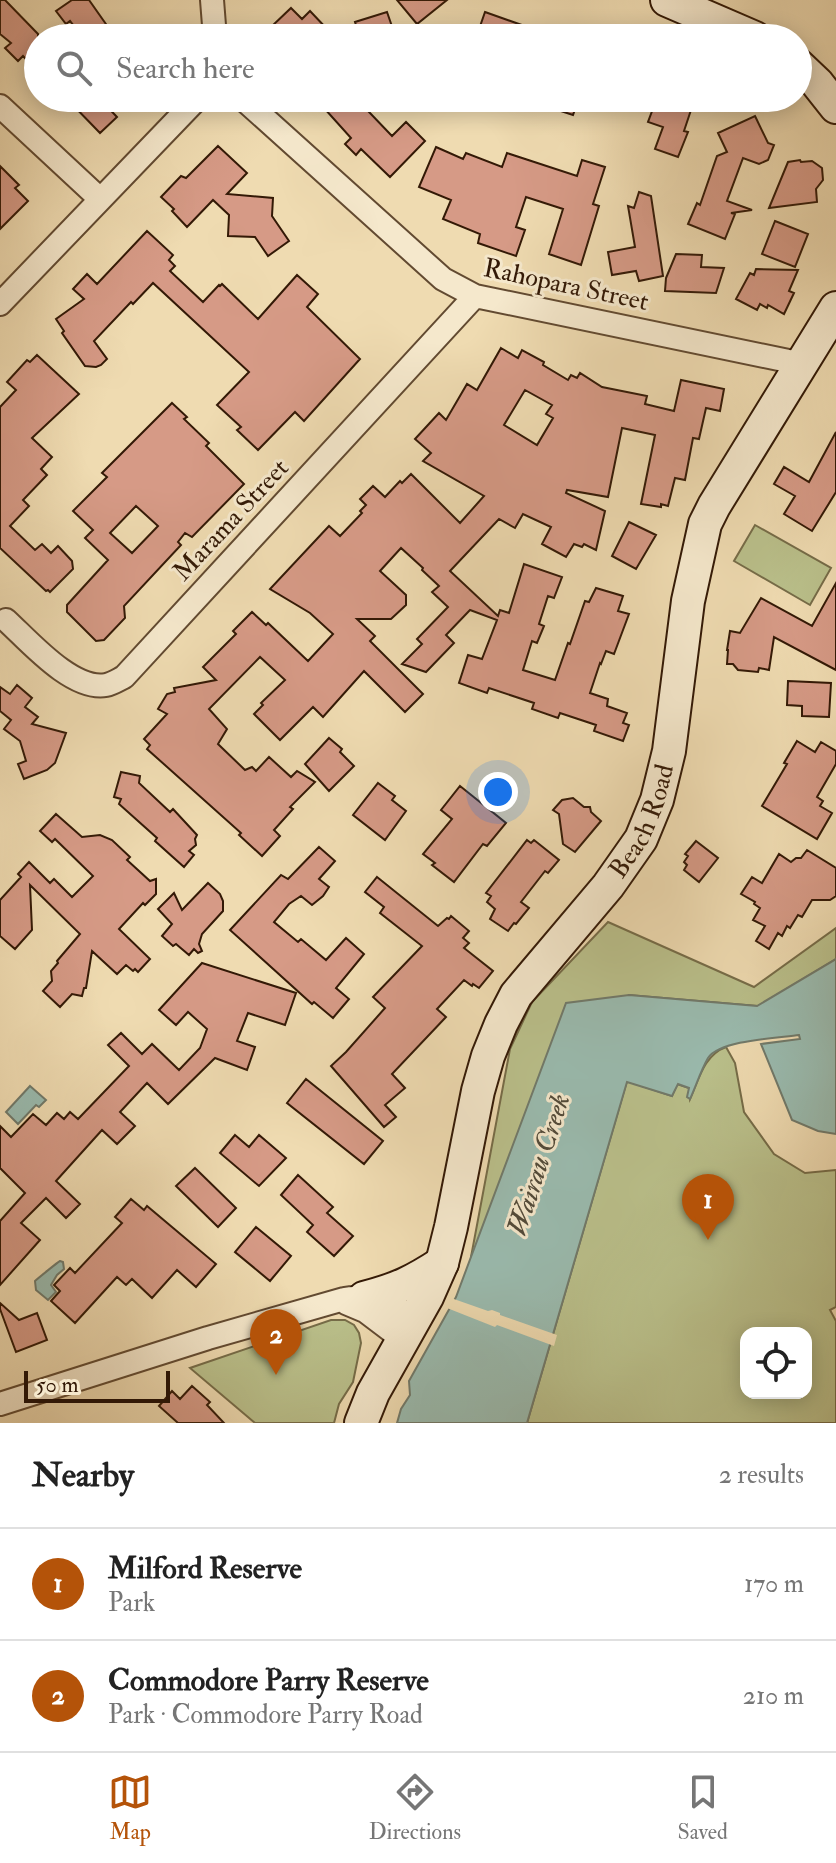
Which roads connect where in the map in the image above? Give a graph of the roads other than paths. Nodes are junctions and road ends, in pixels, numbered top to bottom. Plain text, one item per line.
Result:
1 (212, 0) edge
2 (667, 0) edge
3 (214, 24) edge
4 (723, 24) edge
5 (812, 78) edge
6 (0, 106) edge
7 (836, 107) edge
8 (184, 112) edge
9 (258, 112) edge
10 (100, 199) junction
11 (475, 296) junction
12 (0, 304) edge
13 (836, 308) edge
14 (803, 364) junction
15 (2, 620) edge
16 (442, 1263) junction
17 (364, 1298) junction
18 (327, 1303) junction
19 (408, 1328) junction
20 (0, 1404) edge
21 (361, 1423) edge

1 - 3 street
2 - 4 main road
5 - 7 main road
6 - 10 street
8 - 10 street
9 - 11 street, Rahopara Street
10 - 12 street
11 - 14 street, Rahopara Street
11 - 15 street, Marama Street
13 - 14 main road, Beach Road
14 - 16 main road, Beach Road
16 - 17 main road
16 - 19 main road, Beach Road
17 - 18 street
17 - 19 street
18 - 19 street
18 - 20 street
19 - 21 main road, Beach Road

